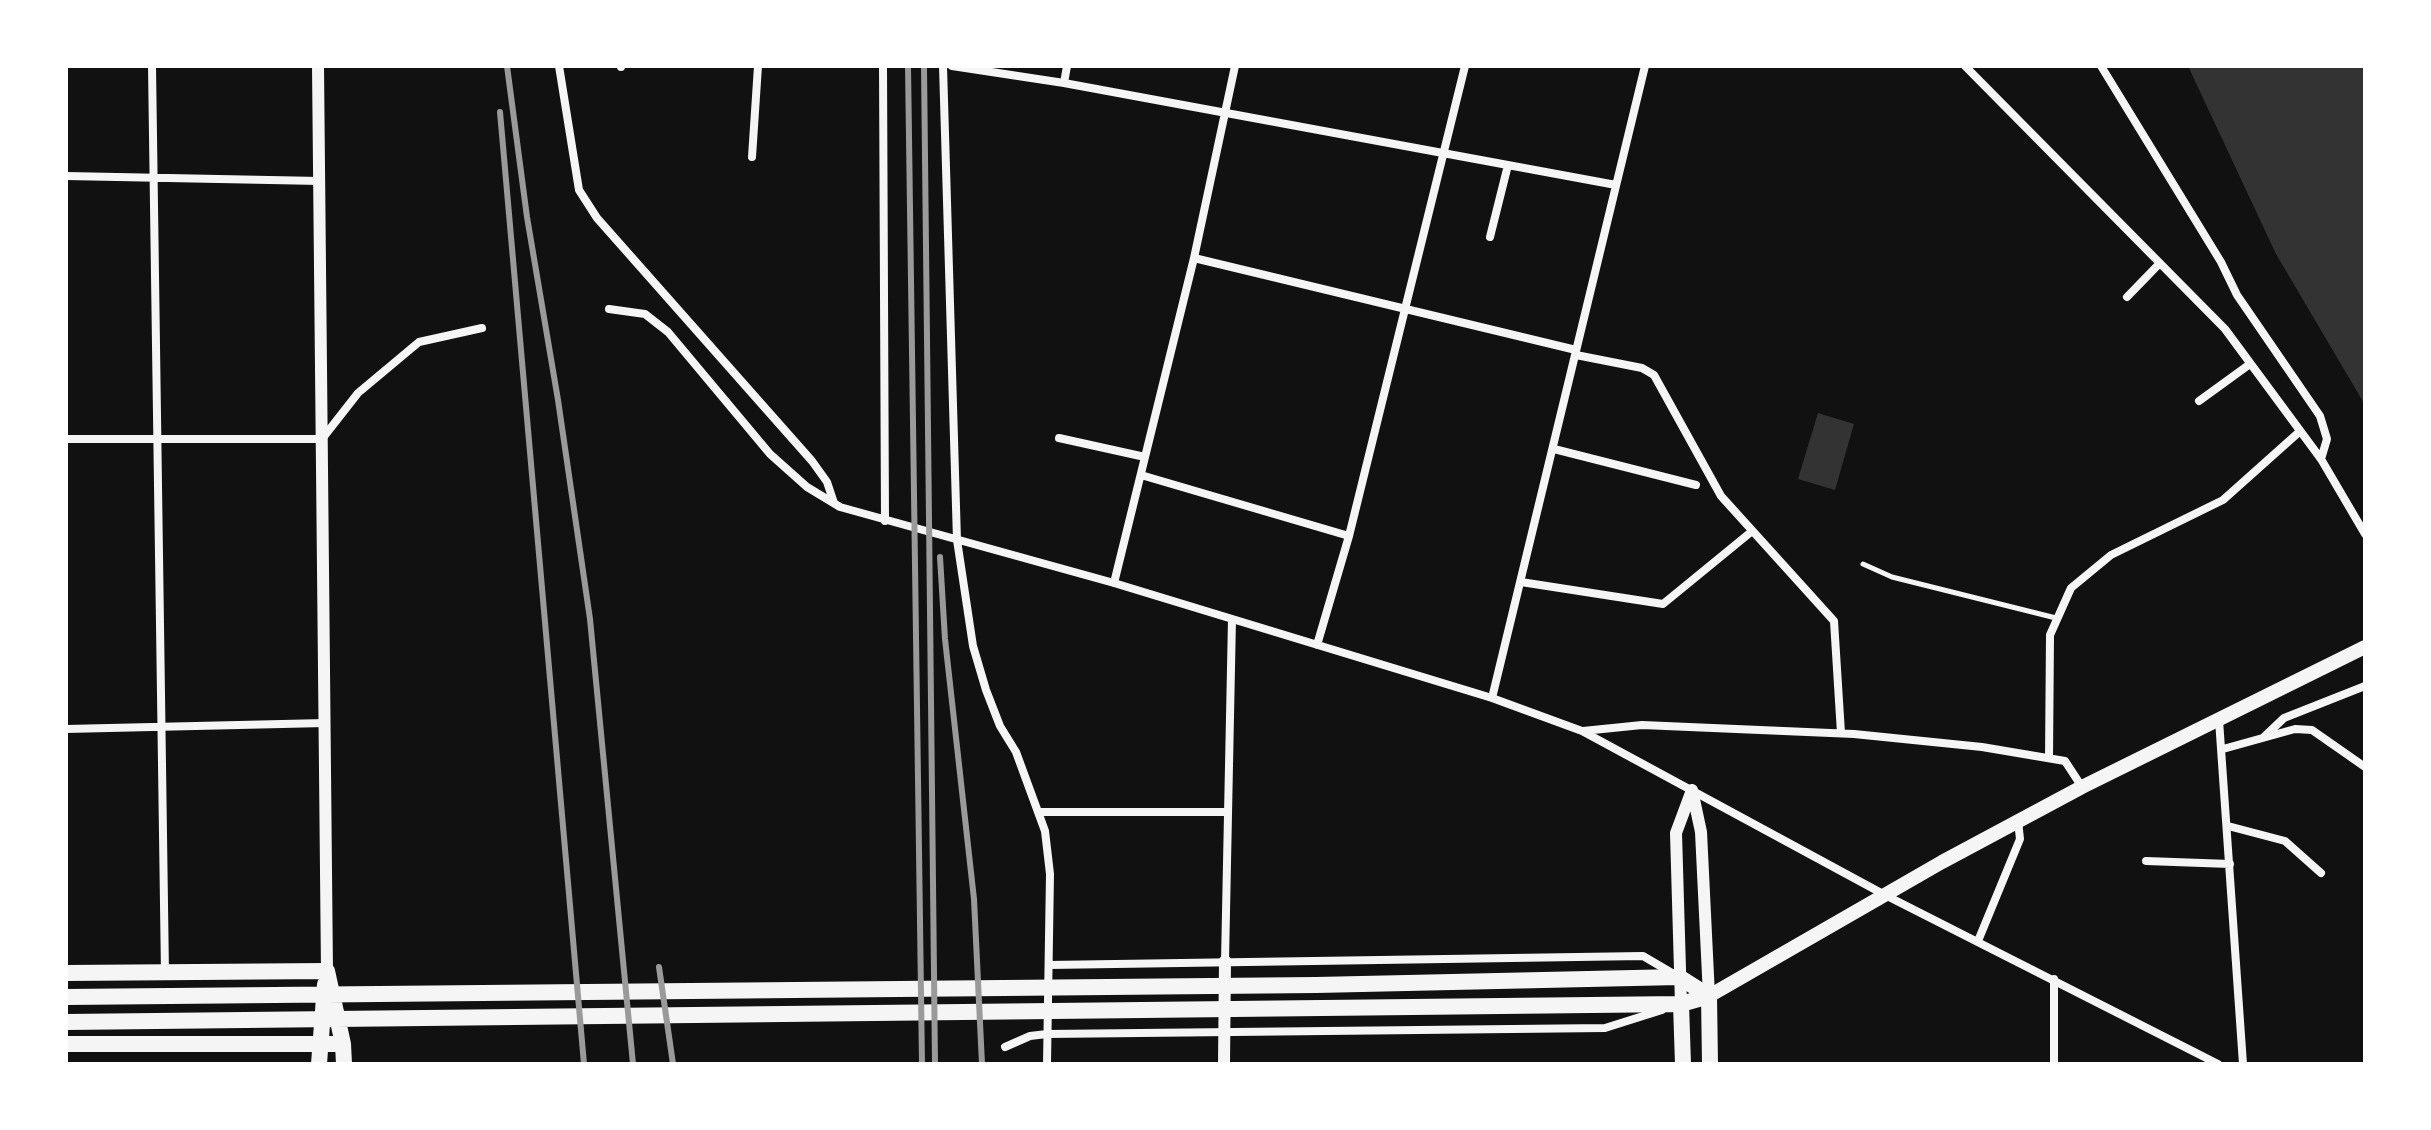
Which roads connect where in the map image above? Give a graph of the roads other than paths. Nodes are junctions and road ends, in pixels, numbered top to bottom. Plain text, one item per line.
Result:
1 (152, 66) edge
2 (318, 66) edge
3 (559, 66) edge
4 (758, 66) edge
5 (883, 66) edge
6 (943, 66) edge
7 (952, 66) edge
8 (1067, 66) edge
9 (1235, 66) edge
10 (1465, 66) edge
11 (1645, 66) edge
12 (1965, 66) edge
13 (2101, 66) edge
14 (1064, 83) junction
15 (1226, 113) junction
16 (1445, 153) junction
17 (752, 157) dead end
18 (1508, 165) junction
19 (66, 176) edge
20 (153, 179) junction
21 (320, 181) junction
22 (1616, 185) junction
23 (1490, 237) dead end
24 (1194, 258) junction
25 (2160, 263) junction
26 (2127, 297) dead end
27 (609, 309) dead end
28 (1406, 311) junction
29 (482, 328) dead end
30 (1576, 352) junction
31 (2250, 364) junction
32 (2199, 401) dead end
33 (2298, 433) junction
34 (1059, 438) dead end
35 (66, 439) edge
36 (157, 439) junction
37 (322, 439) junction
38 (1554, 449) junction
39 (1145, 457) junction
40 (2321, 459) junction
41 (1141, 475) junction
42 (1696, 485) dead end
43 (834, 503) junction
44 (885, 521) junction
45 (1751, 532) junction
46 (2365, 534) edge
47 (1349, 536) junction
48 (957, 540) junction
49 (1863, 564) dead end
50 (1521, 582) junction
51 (1114, 583) junction
52 (2056, 618) junction
53 (1232, 619) junction
54 (1317, 645) junction
55 (2365, 647) edge
56 (2365, 686) edge
57 (1492, 698) junction
58 (2219, 720) junction
59 (325, 723) junction
60 (160, 727) junction
61 (66, 729) edge
62 (1582, 731) junction
63 (1841, 733) junction
64 (2263, 737) junction
65 (2223, 749) junction
66 (2049, 758) junction
67 (2365, 767) edge
68 (2082, 787) junction
69 (1692, 790) junction
70 (1038, 812) junction
71 (1228, 812) junction
72 (2018, 821) junction
73 (2228, 826) junction
74 (2146, 861) dead end
75 (2230, 864) junction
76 (2321, 873) dead end
77 (1885, 895) junction
78 (1978, 941) junction
79 (1225, 961) junction
80 (1049, 965) junction
81 (327, 971) junction
82 (66, 973) edge
83 (165, 973) junction
84 (1679, 977) junction
85 (2054, 979) junction
86 (1709, 996) junction
87 (66, 997) edge
88 (1681, 1004) junction
89 (66, 1022) edge
90 (1224, 1032) junction
91 (1047, 1034) junction
92 (319, 1043) junction
93 (66, 1044) edge
94 (343, 1044) junction
95 (1005, 1047) dead end
96 (319, 1064) edge
97 (344, 1064) edge
98 (1047, 1064) edge
99 (1224, 1064) edge
100 (1683, 1064) edge
101 (1710, 1064) edge
102 (2054, 1064) edge
103 (2218, 1064) edge
104 (2243, 1064) edge

1 - 20 street
2 - 21 street
3 - 43 street
4 - 17 street
5 - 44 street
6 - 48 street
7 - 14 street
8 - 14 street
9 - 15 street
10 - 16 street
11 - 22 street
12 - 25 street
13 - 40 street
14 - 15 street
15 - 16 street
15 - 24 street
16 - 18 street
16 - 28 street
18 - 22 street
18 - 23 street
19 - 20 street
20 - 21 street
20 - 36 street
21 - 37 street
22 - 30 street
24 - 28 street
24 - 39 street
25 - 26 street
25 - 31 street
27 - 43 street
28 - 30 street
28 - 47 street
29 - 37 street
30 - 38 street
30 - 45 street
31 - 32 street
31 - 33 street
33 - 40 street
33 - 52 street
34 - 39 street
35 - 36 street
36 - 37 street
36 - 60 street
37 - 59 street
38 - 42 street
38 - 50 street
39 - 41 street
40 - 46 street
41 - 47 street
41 - 51 street
43 - 44 street
44 - 48 street
45 - 50 street
45 - 63 street
47 - 54 street
48 - 51 street
48 - 70 street
49 - 52 lane
50 - 57 street
51 - 53 street
52 - 66 street
53 - 54 street
53 - 71 street
54 - 57 street
55 - 58 main road
56 - 64 street
57 - 62 street
58 - 65 street
58 - 68 main road
59 - 60 street
59 - 81 street
60 - 61 street
60 - 83 street
62 - 63 street
62 - 69 street
63 - 66 street
64 - 65 street
64 - 67 street
65 - 73 street
66 - 68 street
68 - 72 main road
69 - 77 street
69 - 84 street
69 - 86 street
70 - 71 street
70 - 80 street
71 - 79 street
72 - 77 main road
72 - 78 street
73 - 75 street
73 - 76 street
74 - 75 street
75 - 104 street
77 - 78 street
77 - 86 main road
78 - 85 street
79 - 80 street
79 - 84 street
79 - 90 street
80 - 91 street
81 - 83 main road
81 - 92 main road
81 - 94 main road
82 - 83 main road
84 - 86 main road
84 - 87 main road
84 - 88 street
85 - 102 street
85 - 103 street
86 - 88 main road
86 - 101 main road
88 - 89 main road
88 - 90 street
88 - 100 main road
90 - 91 street
90 - 99 street
91 - 95 street
91 - 98 street
92 - 93 main road
92 - 94 main road
92 - 96 main road
94 - 97 main road

